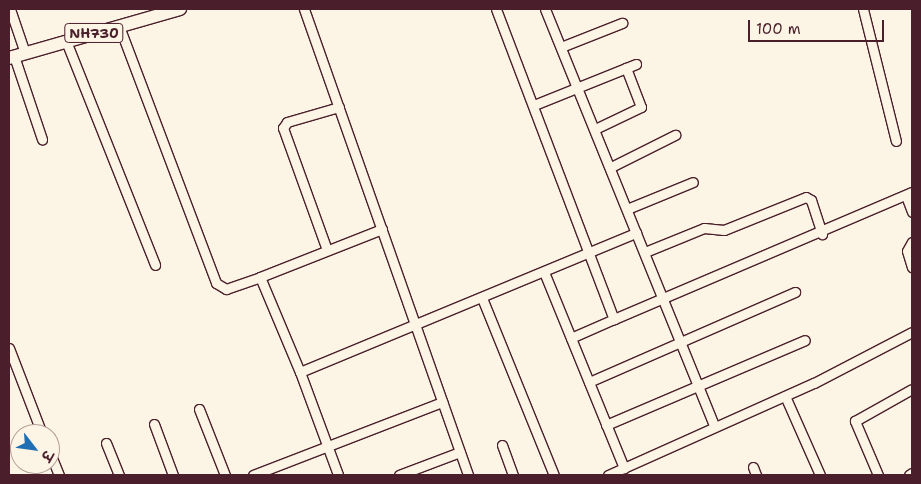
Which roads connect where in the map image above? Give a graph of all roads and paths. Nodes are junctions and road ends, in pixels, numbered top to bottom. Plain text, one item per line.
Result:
1 (10, 9) edge
2 (180, 9) edge
3 (304, 9) edge
4 (496, 9) edge
5 (545, 9) edge
6 (863, 9) edge
7 (622, 23) dead end
8 (119, 26) junction
9 (66, 41) junction
10 (561, 47) junction
11 (16, 56) edge
12 (636, 64) dead end
13 (626, 68) junction
14 (579, 89) junction
15 (534, 106) junction
16 (339, 107) junction
17 (595, 129) junction
18 (675, 135) dead end
19 (42, 139) dead end
20 (896, 141) dead end
21 (611, 167) junction
22 (693, 182) dead end
23 (909, 194) edge
24 (627, 209) junction
25 (912, 212) edge
26 (382, 229) junction
27 (636, 233) junction
28 (822, 234) junction
29 (912, 242) edge
30 (327, 250) junction
31 (645, 252) junction
32 (588, 253) junction
33 (155, 264) dead end
34 (912, 267) edge
35 (544, 272) junction
36 (260, 276) junction
37 (795, 292) dead end
38 (482, 298) junction
39 (662, 298) junction
40 (614, 319) junction
41 (417, 326) junction
42 (912, 332) edge
43 (571, 338) junction
44 (805, 340) dead end
45 (680, 344) junction
46 (9, 348) edge
47 (300, 372) junction
48 (590, 382) junction
49 (698, 388) junction
50 (912, 389) edge
51 (785, 396) junction
52 (442, 402) junction
53 (199, 408) dead end
54 (38, 424) edge
55 (154, 424) dead end
56 (606, 425) junction
57 (714, 426) junction
58 (106, 443) dead end
59 (502, 445) dead end
60 (326, 447) junction
61 (460, 452) junction
62 (624, 468) junction
63 (275, 471) edge
64 (912, 474) edge
65 (119, 475) edge
66 (173, 475) edge
67 (225, 475) edge
68 (253, 475) edge
69 (338, 475) edge
70 (399, 475) edge
71 (468, 475) edge
72 (513, 475) edge
73 (554, 475) edge
74 (608, 475) edge
75 (820, 475) edge
76 (878, 475) edge
77 (908, 475) edge

1 - 11 street
2 - 8 highway, NH730
3 - 16 street
4 - 15 street
5 - 10 street
6 - 20 street
7 - 10 street
8 - 9 highway, NH730
8 - 36 street
9 - 11 highway, NH730
9 - 33 street
10 - 14 street
11 - 19 street
12 - 13 street
13 - 14 street
13 - 17 street
14 - 15 street
14 - 17 street
15 - 32 street
16 - 26 street
16 - 30 street
17 - 21 street
18 - 21 street
21 - 24 street
22 - 24 street
23 - 25 street
23 - 28 street
24 - 27 street
26 - 30 street
26 - 41 street
27 - 31 street
27 - 32 street
28 - 31 street
28 - 39 street
29 - 34 street
30 - 36 street
31 - 39 street
32 - 35 street
32 - 40 street
35 - 38 street
35 - 43 street
36 - 47 street
37 - 45 street
38 - 41 street
38 - 73 street
39 - 40 street
39 - 45 street
40 - 43 street
41 - 47 street
41 - 52 street
42 - 51 street
43 - 48 street
44 - 49 street
45 - 48 street
45 - 49 street
46 - 54 street
47 - 60 street
48 - 56 street
49 - 56 street
49 - 57 street
50 - 76 street
51 - 57 street
51 - 75 street
52 - 60 street
52 - 61 street
53 - 67 street
55 - 66 street
56 - 62 street
57 - 62 street
58 - 65 street
59 - 72 street
60 - 63 street
60 - 69 street
61 - 70 street
61 - 71 street
62 - 74 street
63 - 68 street
64 - 77 street

